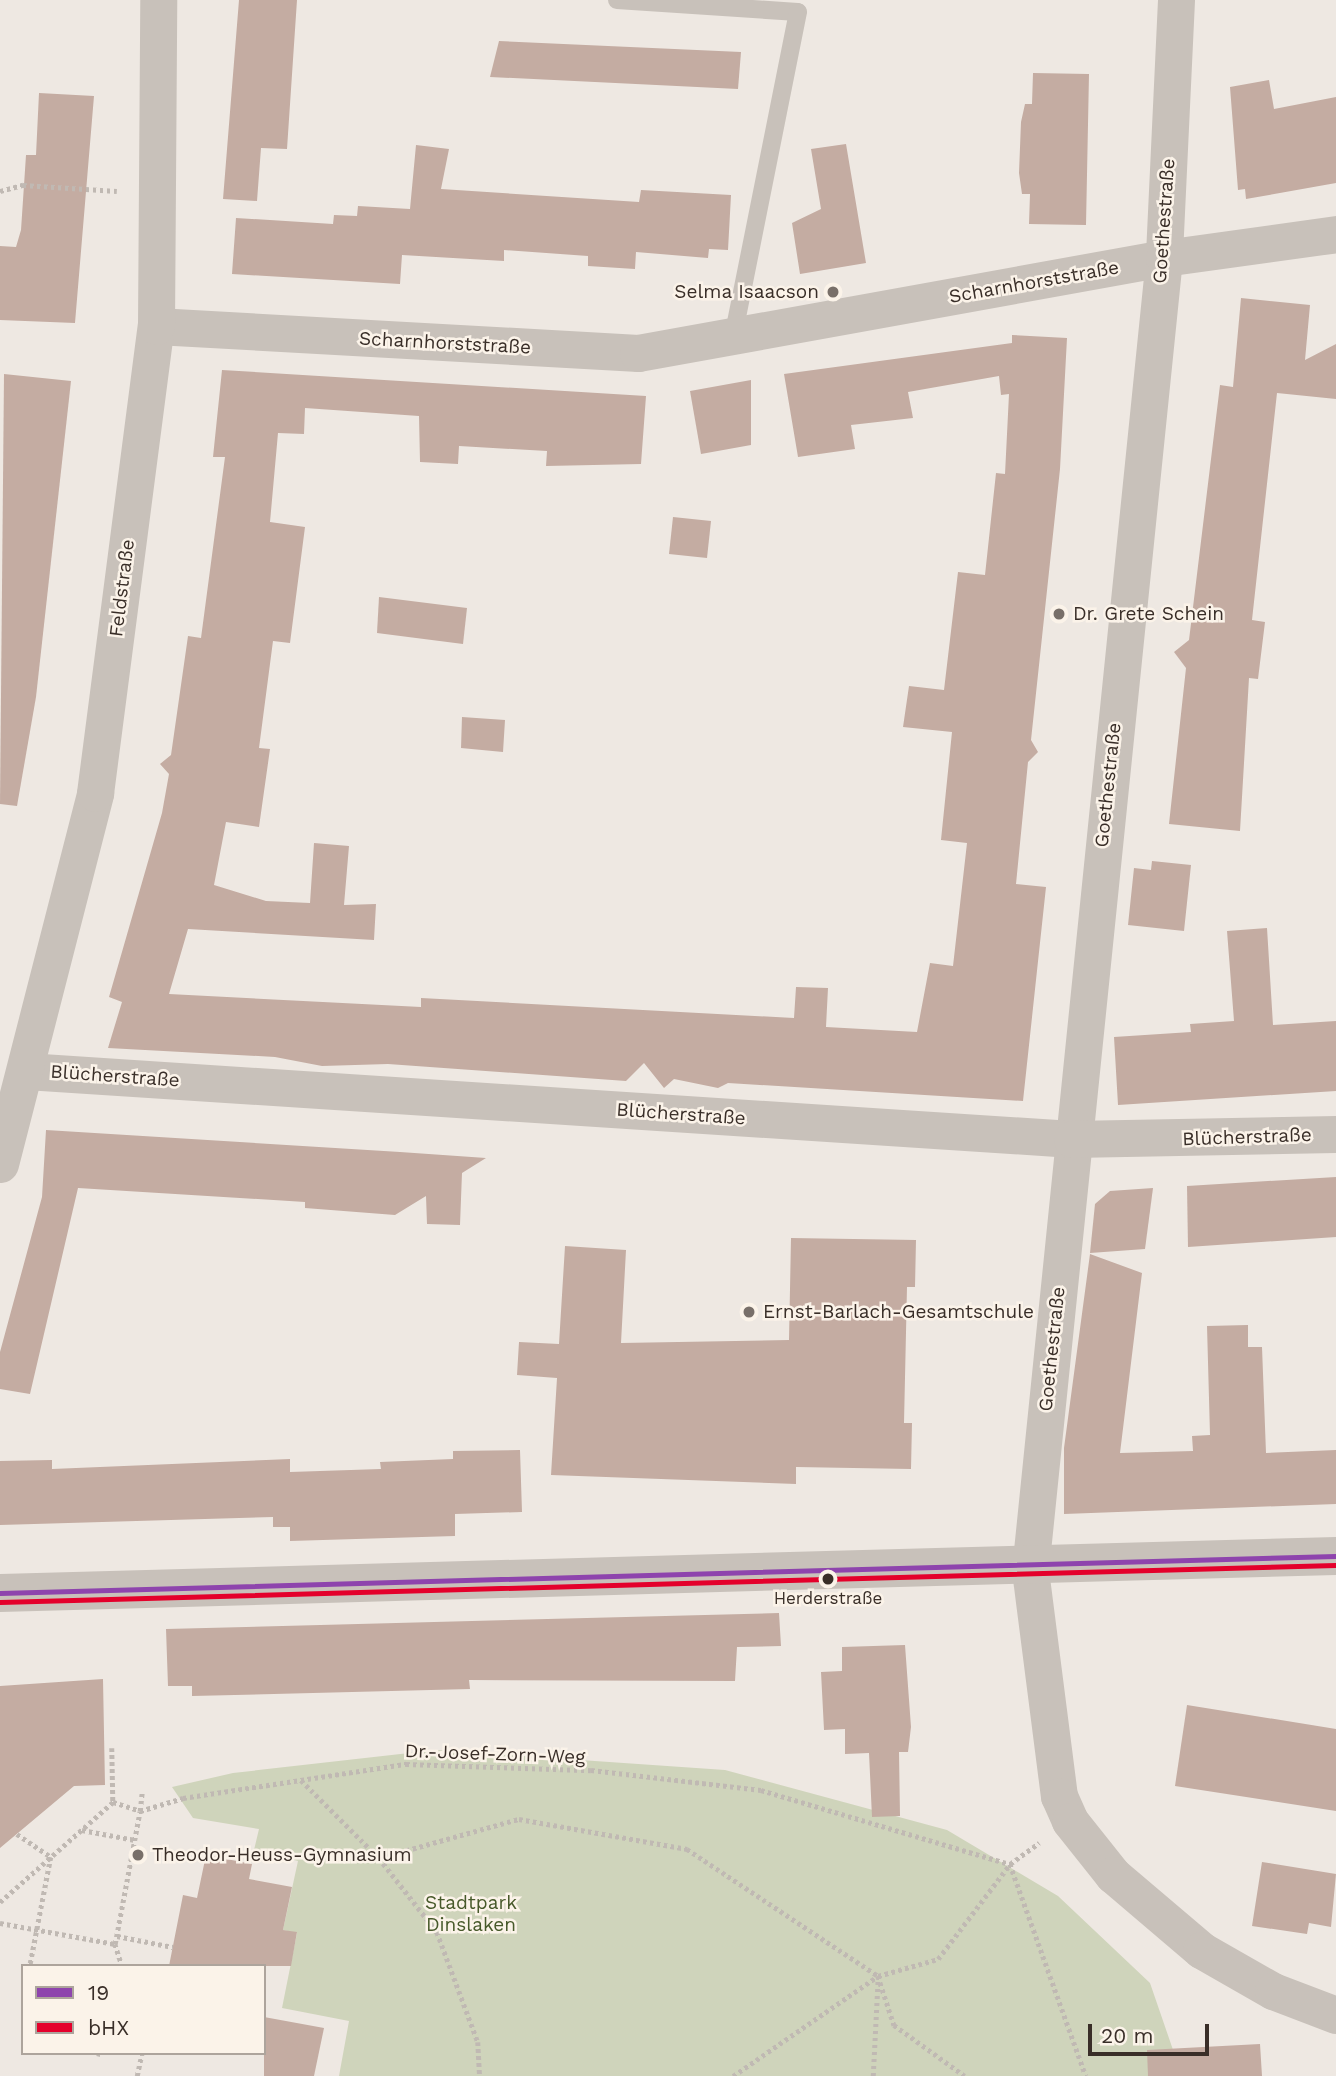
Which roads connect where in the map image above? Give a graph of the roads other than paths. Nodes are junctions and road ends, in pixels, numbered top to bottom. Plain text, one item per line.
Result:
1 (158, 0) edge
2 (617, 0) edge
3 (1176, 0) edge
4 (1336, 234) edge
5 (1164, 258) junction
6 (156, 327) junction
7 (733, 336) junction
8 (26, 1070) junction
9 (1336, 1134) edge
10 (1072, 1139) junction
11 (0, 1164) edge
12 (1336, 1556) edge
13 (1030, 1570) junction
14 (0, 1594) edge
15 (1336, 2015) edge

1 - 6 street, Feldstraße
2 - 7 lane
3 - 5 street, Goethestraße
4 - 5 street, Scharnhorststraße
5 - 7 street, Scharnhorststraße
5 - 10 street, Goethestraße
6 - 7 street, Scharnhorststraße
6 - 8 street, Feldstraße
8 - 10 street, Blücherstraße
8 - 11 street, Feldstraße
9 - 10 street, Blücherstraße
10 - 13 street, Goethestraße
12 - 13 street
13 - 14 street
13 - 15 street

